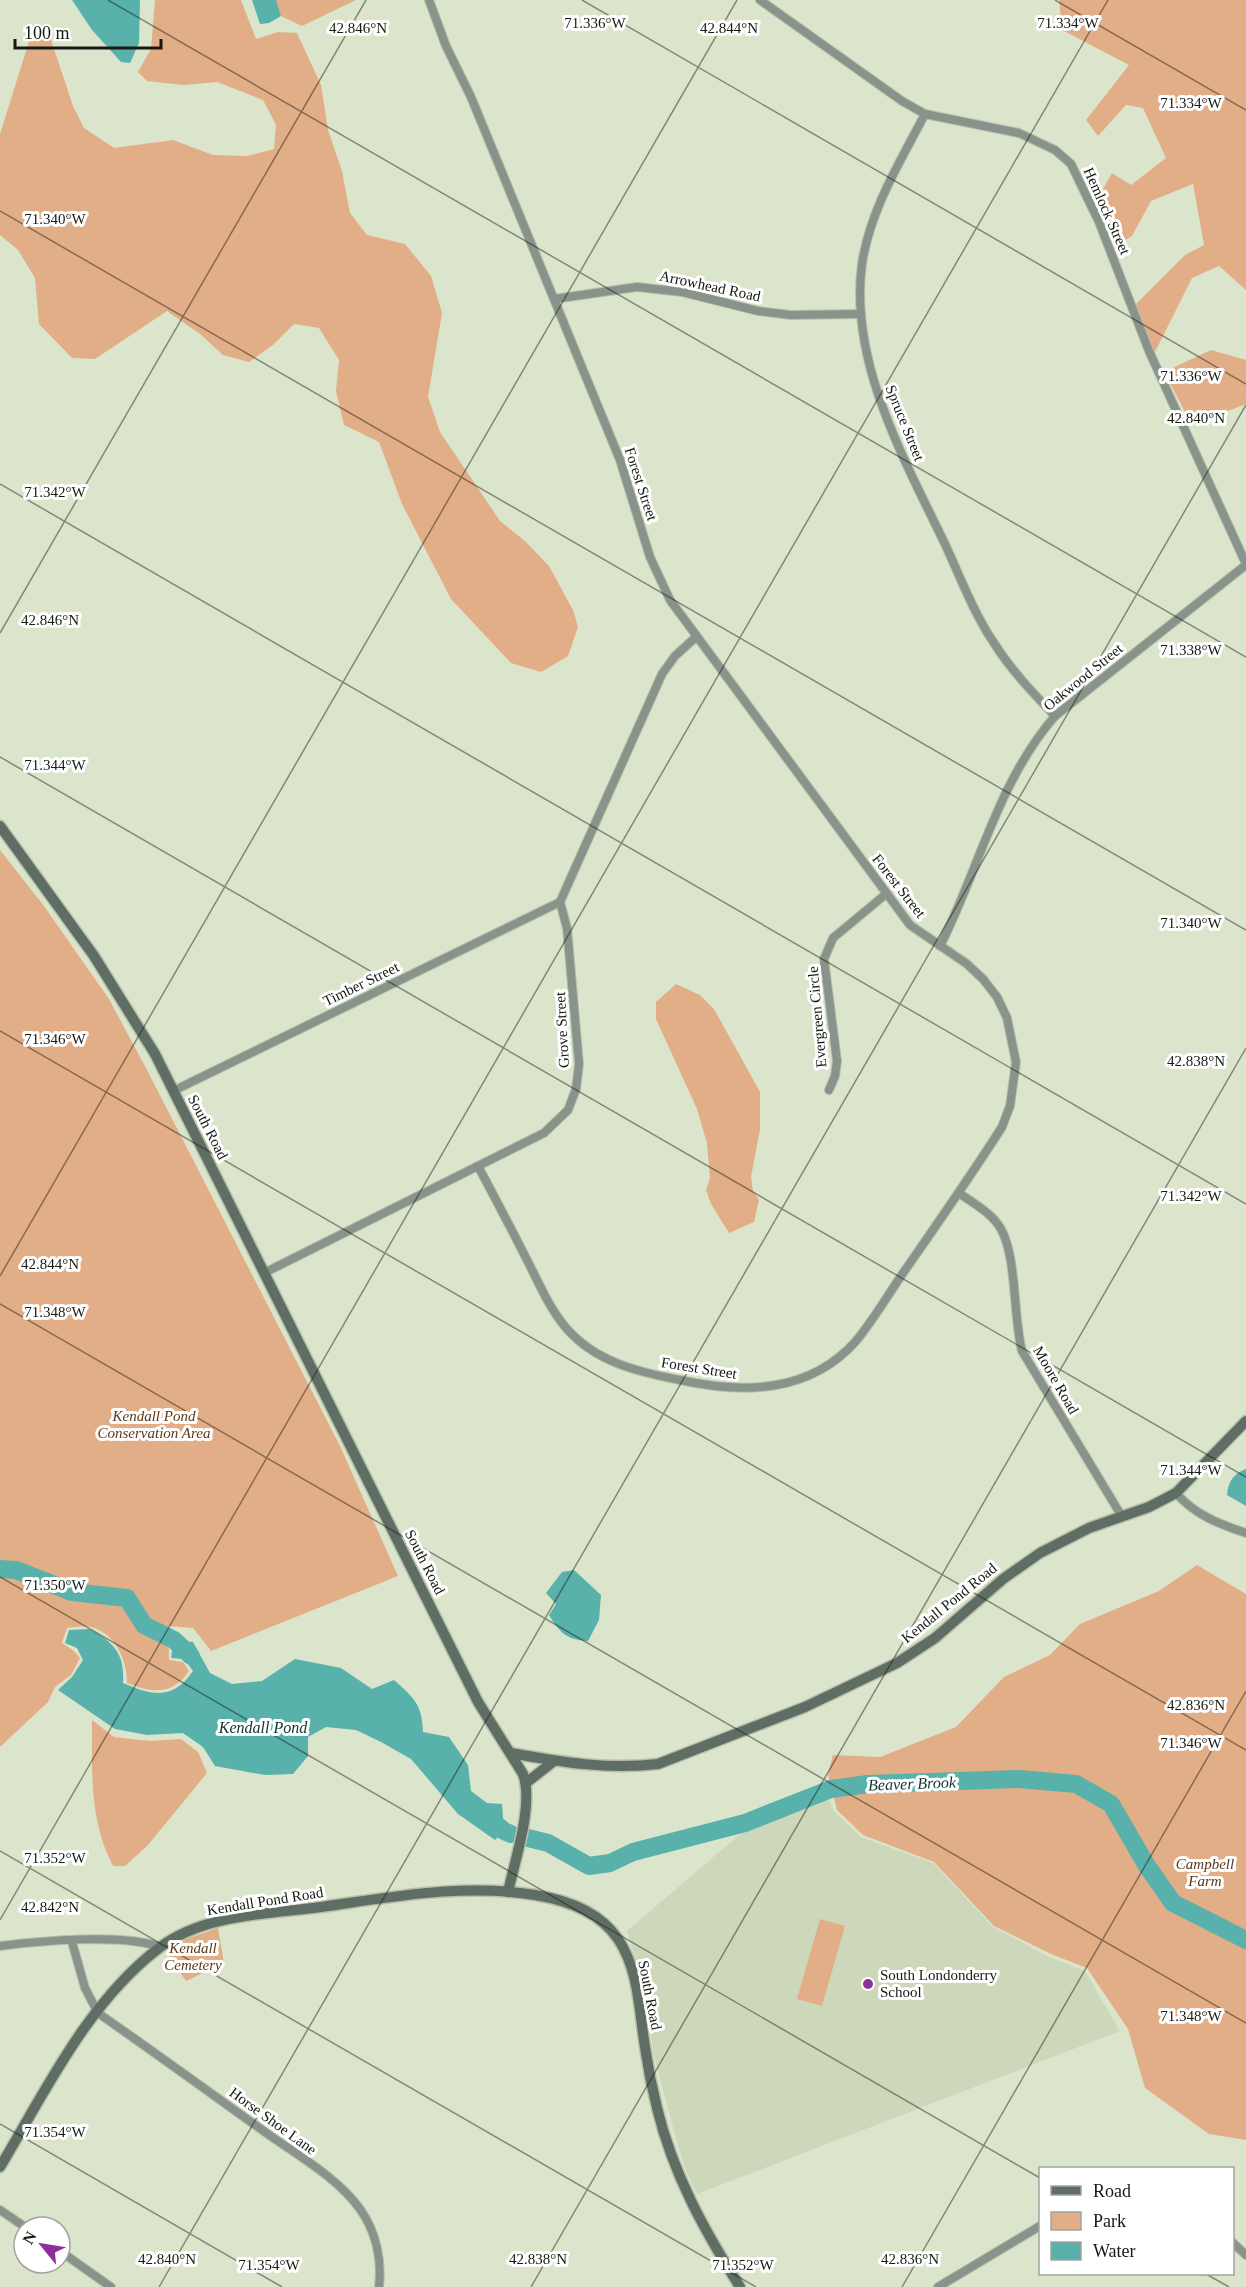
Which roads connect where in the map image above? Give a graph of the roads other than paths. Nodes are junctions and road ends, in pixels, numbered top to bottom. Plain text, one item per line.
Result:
1 (429, 0) edge
2 (760, 0) edge
3 (925, 114) junction
4 (554, 299) junction
5 (861, 315) junction
6 (1246, 565) edge
7 (696, 637) junction
8 (1055, 716) junction
9 (0, 826) edge
10 (886, 894) junction
11 (560, 902) junction
12 (940, 946) junction
13 (829, 1090) dead end
14 (173, 1091) junction
15 (478, 1166) junction
16 (959, 1193) junction
17 (264, 1273) junction
18 (1246, 1421) edge
19 (1176, 1493) junction
20 (1121, 1515) junction
21 (1246, 1533) edge
22 (511, 1753) junction
23 (554, 1761) junction
24 (526, 1783) junction
25 (508, 1892) junction
26 (72, 1942) junction
27 (0, 1946) edge
28 (160, 1947) junction
29 (98, 2013) junction
30 (0, 2167) edge
31 (1039, 2227) edge
32 (1234, 2243) edge
33 (1246, 2255) edge
34 (72, 2259) edge
35 (111, 2287) edge
36 (379, 2287) edge
37 (740, 2287) edge
38 (938, 2287) edge

1 - 4 street, Forest Street
2 - 3 street, Hemlock Street
3 - 5 street, Spruce Street
3 - 6 street, Hemlock Street
4 - 5 street, Arrowhead Road
4 - 7 street, Forest Street
5 - 8 street, Spruce Street
6 - 8 street, Oakwood Street
7 - 10 street, Forest Street
7 - 11 street
8 - 12 street, Oakwood Street
9 - 14 street, South Road
10 - 12 street, Forest Street
10 - 13 street, Evergreen Circle
11 - 14 street, Timber Street
11 - 15 street, Grove Street
12 - 16 street, Forest Street
14 - 17 street, South Road
15 - 16 street, Forest Street
15 - 17 street, Grove Street
16 - 20 street, Moore Road
17 - 22 street, South Road
18 - 19 street, Kendall Pond Road
19 - 20 street, Kendall Pond Road
19 - 21 street
20 - 23 street, Kendall Pond Road
22 - 23 street, Kendall Pond Road
22 - 24 street, South Road
23 - 24 street
24 - 25 street
25 - 28 street, Kendall Pond Road
25 - 37 street, South Road
26 - 27 street
26 - 28 street
26 - 29 street
28 - 29 street, Kendall Pond Road
29 - 30 street, Kendall Pond Road
29 - 36 street, Horse Shoe Lane
31 - 38 street
32 - 33 street
34 - 35 street

